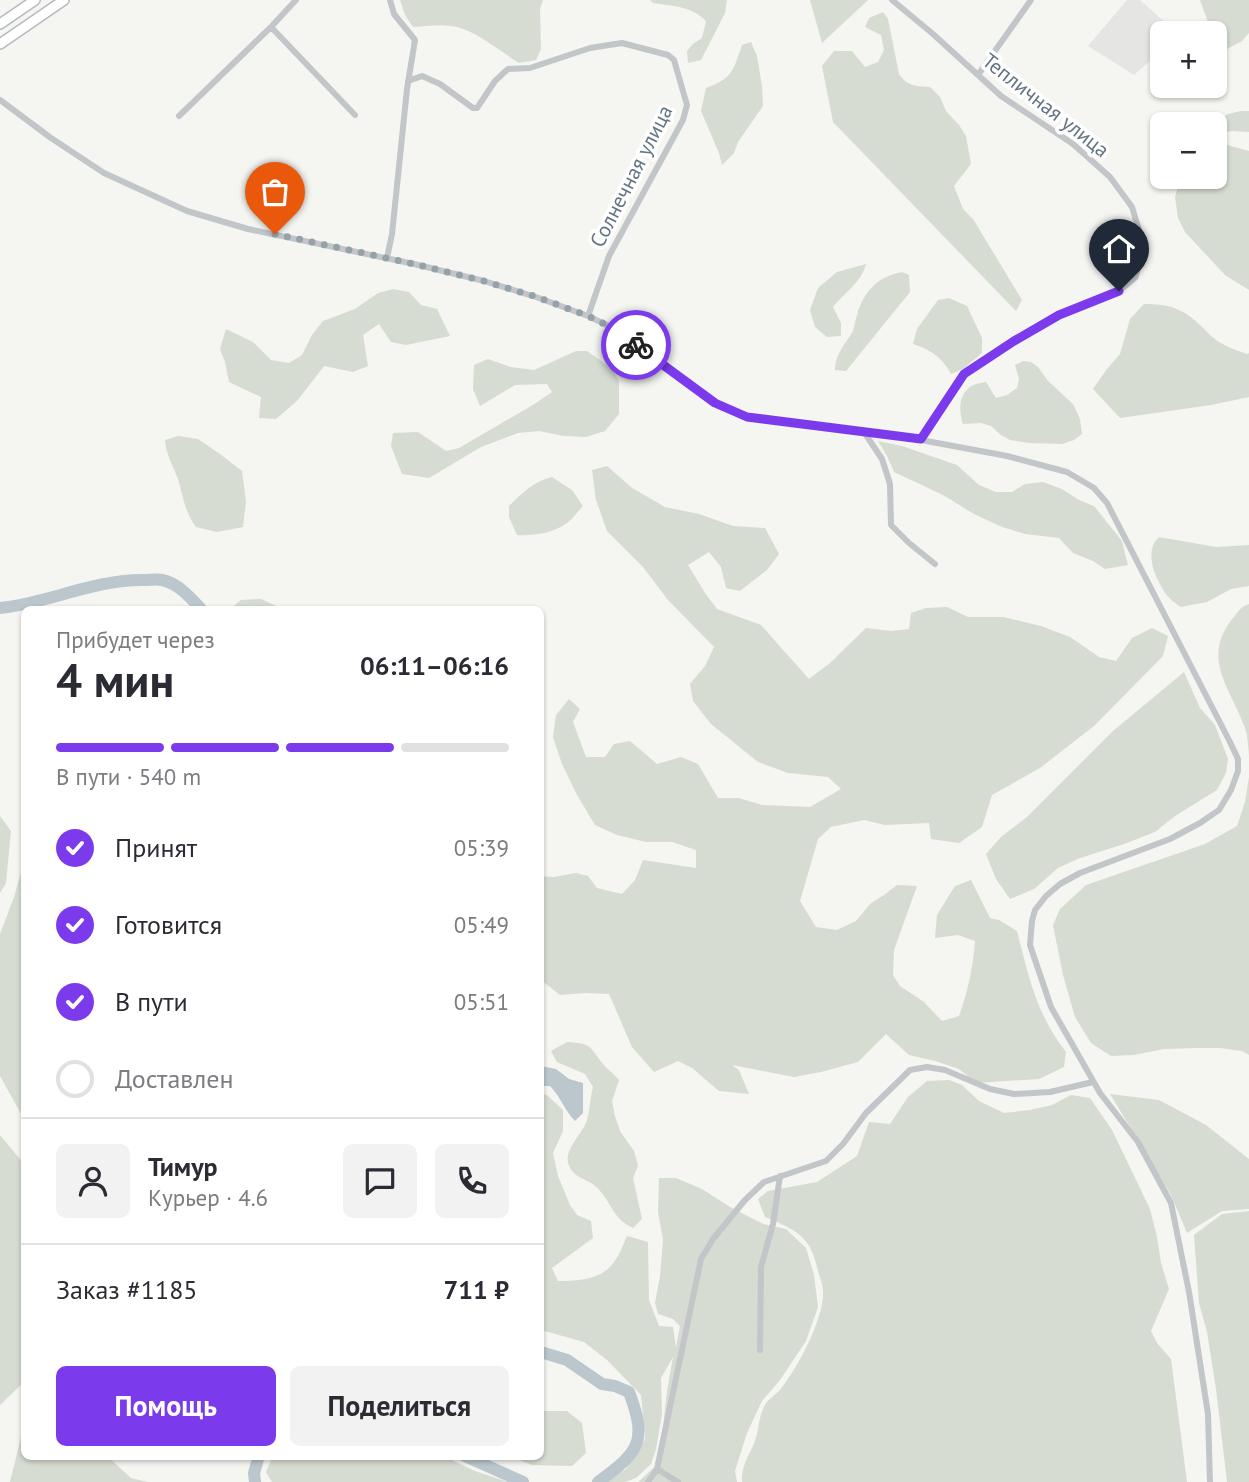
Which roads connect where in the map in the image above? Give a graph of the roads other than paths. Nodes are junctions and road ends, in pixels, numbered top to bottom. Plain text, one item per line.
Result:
1 (35, 0) edge
2 (64, 0) edge
3 (296, 0) edge
4 (390, 0) edge
5 (892, 0) edge
6 (1031, 0) edge
7 (0, 24) edge
8 (271, 27) junction
9 (0, 44) edge
10 (978, 75) junction
11 (408, 81) junction
12 (0, 100) edge
13 (355, 115) dead end
14 (179, 116) dead end
15 (387, 258) junction
16 (588, 316) junction
17 (864, 432) junction
18 (921, 439) junction
19 (935, 564) dead end
20 (1093, 1082) junction
21 (780, 1177) junction
22 (760, 1350) dead end
23 (657, 1469) junction
24 (648, 1482) edge
25 (678, 1482) edge
26 (1210, 1482) edge

1 - 7 main road
2 - 9 main road
3 - 8 street
4 - 11 street
5 - 10 street, Тепличная улица
6 - 10 street
8 - 13 street
8 - 14 street
10 - 18 street, Тепличная улица
11 - 15 street
11 - 16 street, Солнечная улица
12 - 15 street
15 - 16 street
16 - 17 street
17 - 18 street
17 - 19 street
18 - 20 street
20 - 21 street
20 - 26 street
21 - 22 street
21 - 23 street
23 - 24 street
23 - 25 street

